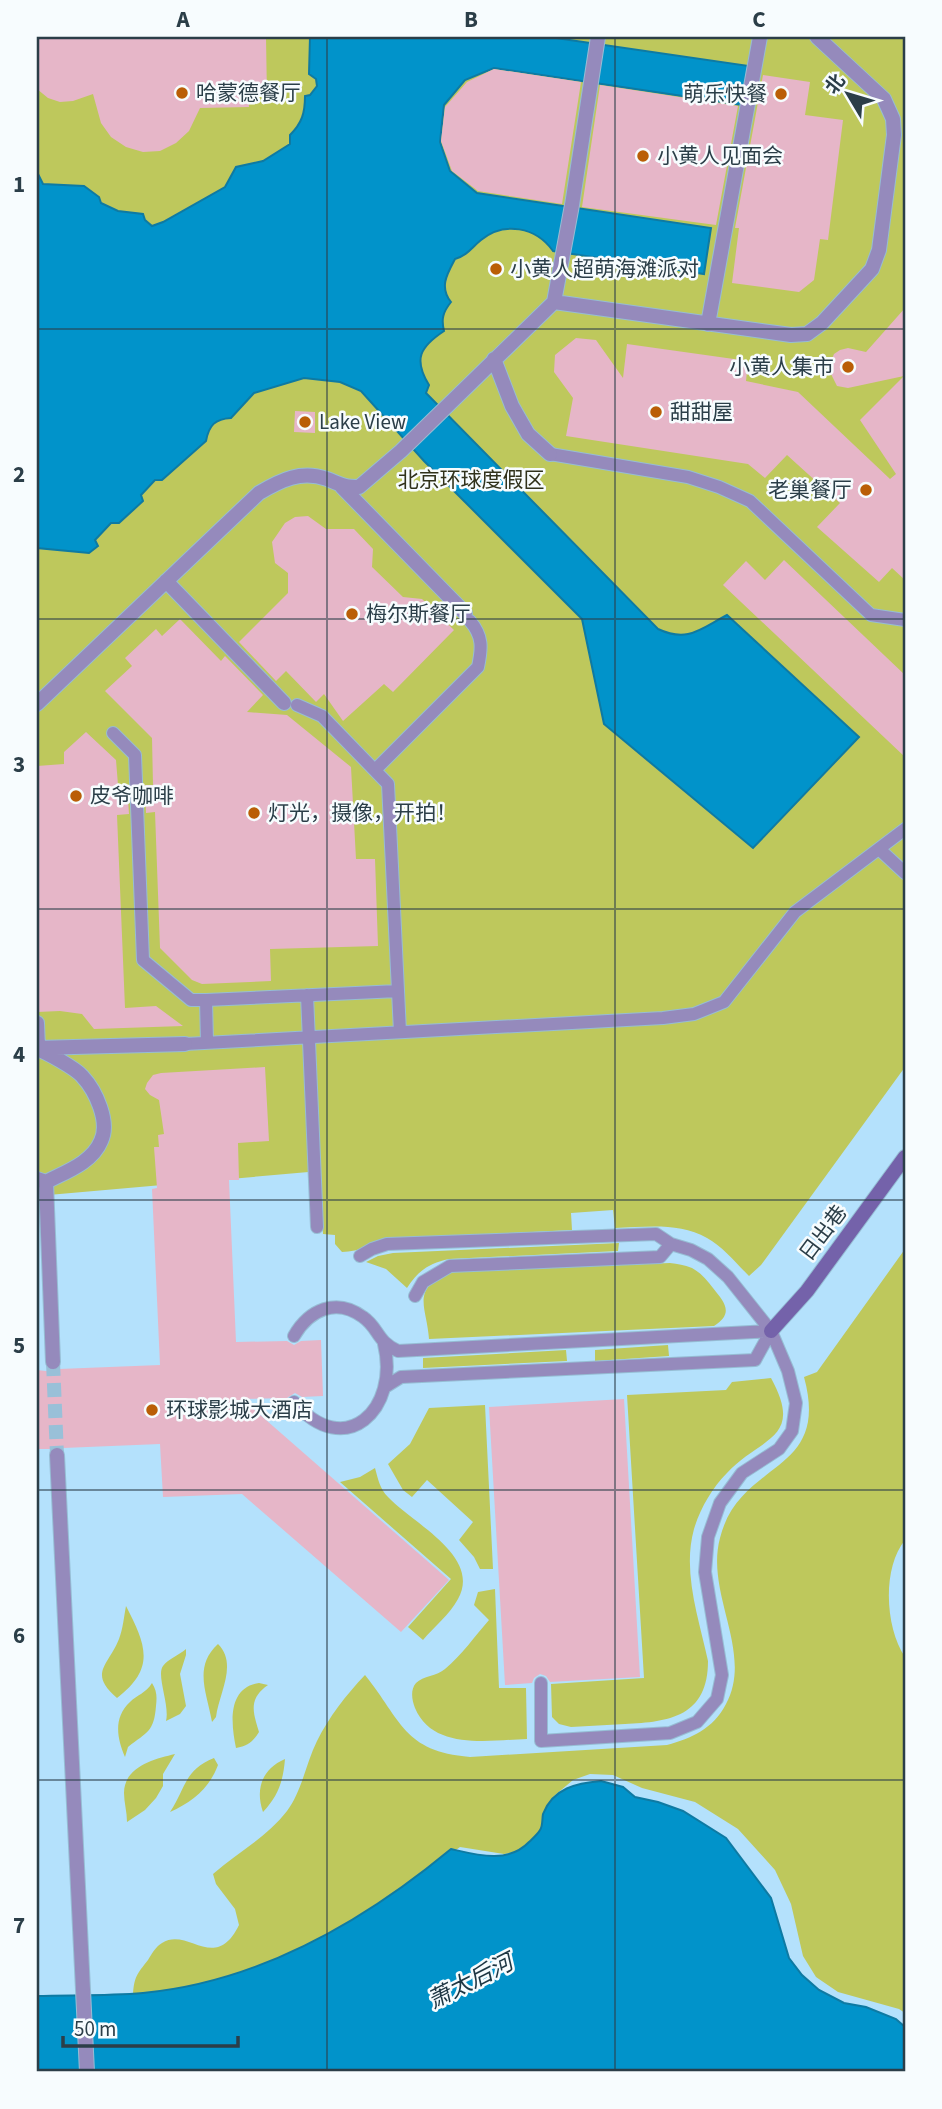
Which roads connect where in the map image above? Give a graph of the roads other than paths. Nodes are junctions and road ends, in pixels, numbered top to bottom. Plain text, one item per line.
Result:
1 (760, 37) edge
2 (817, 37) edge
3 (598, 38) edge
4 (554, 302) junction
5 (708, 324) junction
6 (494, 359) junction
7 (550, 454) joint
8 (342, 487) junction
9 (166, 581) junction
10 (467, 617) joint
11 (905, 620) edge
12 (37, 704) edge
13 (290, 704) joint
14 (113, 733) dead end
15 (375, 770) junction
16 (905, 829) edge
17 (879, 849) junction
18 (905, 873) edge
19 (398, 991) junction
20 (307, 995) junction
21 (206, 1000) junction
22 (37, 1023) edge
23 (400, 1032) junction
24 (309, 1037) junction
25 (208, 1042) junction
26 (185, 1044) joint
27 (37, 1048) edge
28 (905, 1157) edge
29 (41, 1181) edge
30 (317, 1227) dead end
31 (671, 1244) junction
32 (360, 1256) dead end
33 (415, 1296) dead end
34 (771, 1331) junction
35 (294, 1336) dead end
36 (384, 1344) junction
37 (53, 1362) tunnel mouth
38 (386, 1387) junction
39 (294, 1402) dead end
40 (57, 1455) tunnel mouth
41 (541, 1683) dead end
42 (87, 2072) edge

1 - 5 street
2 - 5 street
3 - 4 street
4 - 5 street
4 - 6 street
6 - 7 street
6 - 8 street
7 - 11 lane
8 - 9 street
8 - 10 street
9 - 12 street
9 - 13 street
10 - 15 lane
13 - 15 lane
14 - 21 lane
15 - 19 lane
16 - 17 lane
17 - 18 lane
17 - 23 lane
19 - 20 lane
19 - 23 lane
20 - 21 lane
20 - 24 lane
21 - 25 lane
22 - 27 street
23 - 24 lane
24 - 25 lane
24 - 30 lane
25 - 26 lane
26 - 27 street
27 - 29 street
28 - 34 street, 日出巷
29 - 37 street
31 - 32 lane
31 - 33 lane
31 - 34 lane
34 - 36 lane
34 - 38 lane
34 - 41 lane
35 - 36 lane
36 - 38 lane
38 - 39 lane
40 - 42 street

